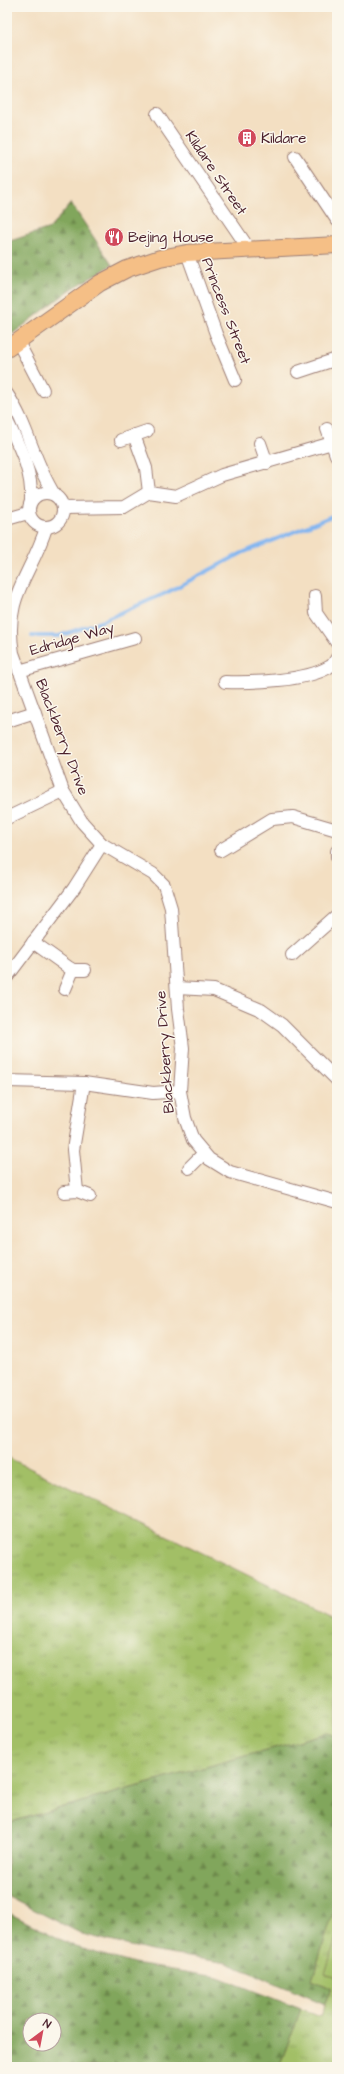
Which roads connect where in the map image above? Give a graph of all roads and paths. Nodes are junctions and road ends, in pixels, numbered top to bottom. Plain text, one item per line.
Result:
1 (157, 114) dead end
2 (294, 157) dead end
3 (337, 220) edge
4 (337, 245) edge
5 (249, 249) junction
6 (187, 253) junction
7 (13, 346) edge
8 (337, 359) edge
9 (298, 372) dead end
10 (235, 380) dead end
11 (43, 390) dead end
12 (7, 394) edge
13 (7, 421) edge
14 (327, 429) dead end
15 (147, 431) dead end
16 (134, 435) junction
17 (121, 440) dead end
18 (260, 442) dead end
19 (332, 443) junction
20 (336, 455) dead end
21 (267, 463) junction
22 (149, 492) junction
23 (54, 494) junction
24 (31, 500) junction
25 (63, 508) junction
26 (28, 513) junction
27 (7, 518) edge
28 (46, 528) junction
29 (315, 596) dead end
30 (135, 638) dead end
31 (337, 643) edge
32 (337, 658) edge
33 (19, 671) junction
34 (225, 682) dead end
35 (35, 712) junction
36 (7, 721) edge
37 (63, 791) junction
38 (7, 818) edge
39 (337, 830) edge
40 (102, 844) junction
41 (221, 850) dead end
42 (337, 851) edge
43 (337, 857) edge
44 (337, 915) edge
45 (33, 942) junction
46 (292, 955) dead end
47 (7, 977) edge
48 (177, 988) junction
49 (65, 989) dead end
50 (337, 1080) edge
51 (7, 1081) edge
52 (84, 1082) junction
53 (180, 1091) junction
54 (203, 1154) junction
55 (189, 1168) dead end
56 (77, 1191) junction
57 (64, 1192) dead end
58 (90, 1196) dead end
59 (337, 1202) edge

1 - 5 street, Kildare Street
2 - 3 street
4 - 5 main road
5 - 6 main road
6 - 7 main road
6 - 10 street, Princess Street
7 - 11 street
8 - 9 street
12 - 23 street
13 - 24 street
14 - 19 street
15 - 16 street
16 - 17 street
16 - 22 street
18 - 21 street
19 - 20 street
19 - 21 street
21 - 22 street
22 - 25 street
23 - 24 street
23 - 25 street
24 - 26 street
25 - 28 street
26 - 27 street
26 - 28 street
28 - 33 street, Blackberry Drive
29 - 31 street
30 - 33 street, Edridge Way
32 - 34 street
33 - 35 street, Blackberry Drive
35 - 36 street
35 - 37 street, Blackberry Drive
37 - 38 street
37 - 40 street, Blackberry Drive
39 - 41 street
40 - 45 street
40 - 48 street, Blackberry Drive
42 - 43 street
44 - 46 street
45 - 47 street
45 - 49 street
48 - 50 street
48 - 53 street, Blackberry Drive
51 - 52 street
52 - 53 street
52 - 56 street
53 - 54 street, Blackberry Drive
54 - 55 street
54 - 59 street, Blackberry Drive
56 - 57 street
56 - 58 street

